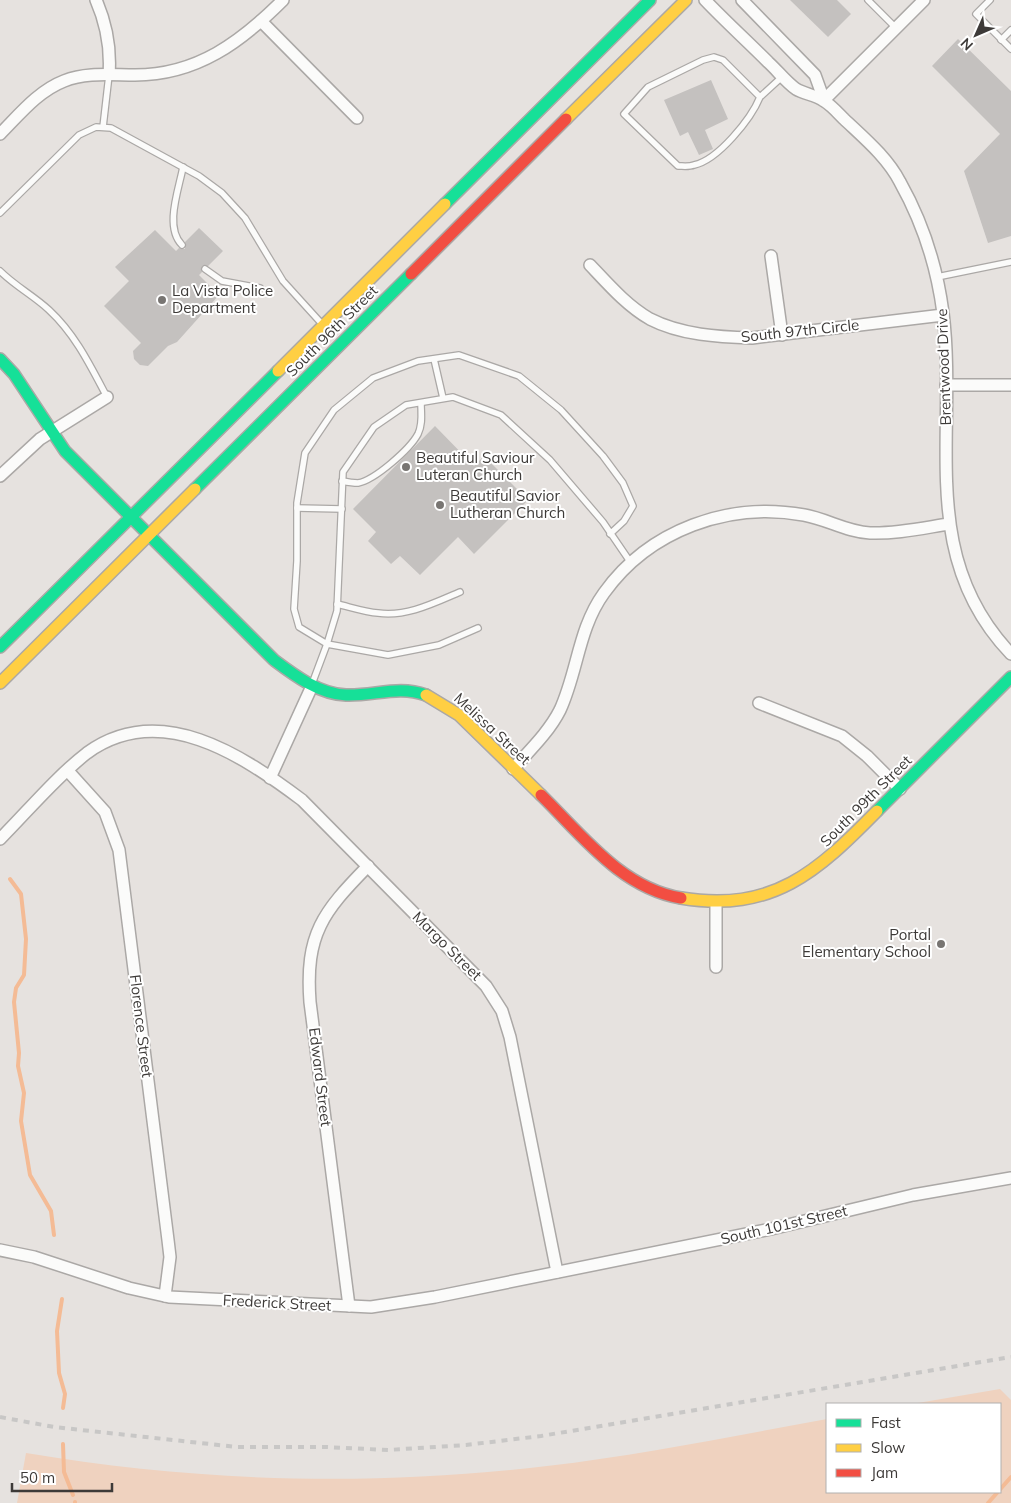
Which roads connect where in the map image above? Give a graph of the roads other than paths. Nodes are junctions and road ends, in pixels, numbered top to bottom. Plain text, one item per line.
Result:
1 (96, 0) edge
2 (283, 0) edge
3 (650, 0) edge
4 (686, 0) edge
5 (705, 0) edge
6 (742, 0) edge
7 (868, 0) edge
8 (924, 0) edge
9 (990, 0) edge
10 (261, 21) junction
11 (896, 28) junction
12 (1011, 30) edge
13 (1002, 40) junction
14 (1011, 50) edge
15 (110, 75) junction
16 (782, 76) junction
17 (760, 97) junction
18 (824, 100) junction
19 (357, 118) dead end
20 (103, 127) junction
21 (0, 134) edge
22 (183, 167) junction
23 (0, 213) edge
24 (182, 245) dead end
25 (771, 256) dead end
26 (1011, 262) edge
27 (590, 265) dead end
28 (205, 269) dead end
29 (0, 271) edge
30 (937, 277) junction
31 (260, 288) dead end
32 (943, 314) junction
33 (323, 325) junction
34 (782, 335) junction
35 (434, 358) junction
36 (0, 359) edge
37 (946, 385) junction
38 (1011, 385) edge
39 (107, 397) joint
40 (443, 398) junction
41 (421, 403) junction
42 (51, 432) junction
43 (0, 476) edge
44 (342, 481) junction
45 (297, 508) junction
46 (342, 509) junction
47 (131, 515) junction
48 (949, 524) junction
49 (150, 533) junction
50 (610, 534) junction
51 (631, 563) junction
52 (460, 592) dead end
53 (337, 604) junction
54 (478, 628) dead end
55 (327, 644) junction
56 (0, 647) edge
57 (1011, 654) edge
58 (1011, 677) edge
59 (0, 683) edge
60 (312, 686) junction
61 (759, 703) dead end
62 (512, 768) junction
63 (68, 771) junction
64 (270, 778) junction
65 (900, 788) junction
66 (0, 839) edge
67 (368, 866) junction
68 (716, 903) junction
69 (716, 967) dead end
70 (1011, 1178) edge
71 (0, 1250) edge
72 (557, 1272) junction
73 (165, 1296) junction
74 (349, 1306) junction

1 - 15 street
2 - 10 street
3 - 33 main road, South 96th Street
4 - 49 main road, South 96th Street
5 - 16 street, Brentwood Drive
6 - 18 street, Brentwood Drive
7 - 11 lane
8 - 11 street
9 - 13 lane
10 - 15 street
10 - 19 street
11 - 18 street
12 - 13 lane
13 - 14 lane
15 - 20 lane
15 - 21 street
16 - 17 lane
16 - 18 street, Brentwood Drive
17 - 17 lane
18 - 30 street, Brentwood Drive
20 - 22 lane
20 - 23 lane
22 - 24 lane
22 - 33 lane
25 - 34 street
26 - 30 lane
27 - 34 street, South 97th Circle
28 - 31 lane
29 - 39 lane
30 - 32 street, Brentwood Drive
32 - 34 street, South 97th Circle
32 - 37 street, Brentwood Drive
33 - 47 main road, South 96th Street
35 - 40 lane
35 - 45 lane
35 - 50 lane
36 - 42 main road, Melissa Street
37 - 38 street
37 - 48 street, Brentwood Drive
39 - 42 street
40 - 41 lane
40 - 50 lane
41 - 44 lane
41 - 44 lane
42 - 43 street
42 - 47 main road, Melissa Street
44 - 46 lane
45 - 46 lane
45 - 55 lane
46 - 53 lane
47 - 49 main road, Melissa Street
47 - 56 main road, South 96th Street
48 - 51 street
48 - 57 street, Brentwood Drive
49 - 59 main road, South 96th Street
49 - 60 main road, Melissa Street
50 - 51 lane
51 - 62 street
52 - 53 lane
53 - 55 lane
54 - 55 lane
55 - 60 lane
58 - 65 main road, South 99th Street
60 - 62 main road, Melissa Street
60 - 64 street
61 - 65 street
62 - 68 main road, Melissa Street
63 - 64 street, Margo Street
63 - 66 street, Margo Street
63 - 73 street, Florence Street
64 - 67 street, Margo Street
65 - 68 main road, South 99th Street
67 - 72 street, Margo Street
67 - 74 street, Edward Street
68 - 69 street
70 - 72 street, South 101st Street
71 - 73 street, Frederick Street
72 - 74 street, Frederick Street
73 - 74 street, Frederick Street

